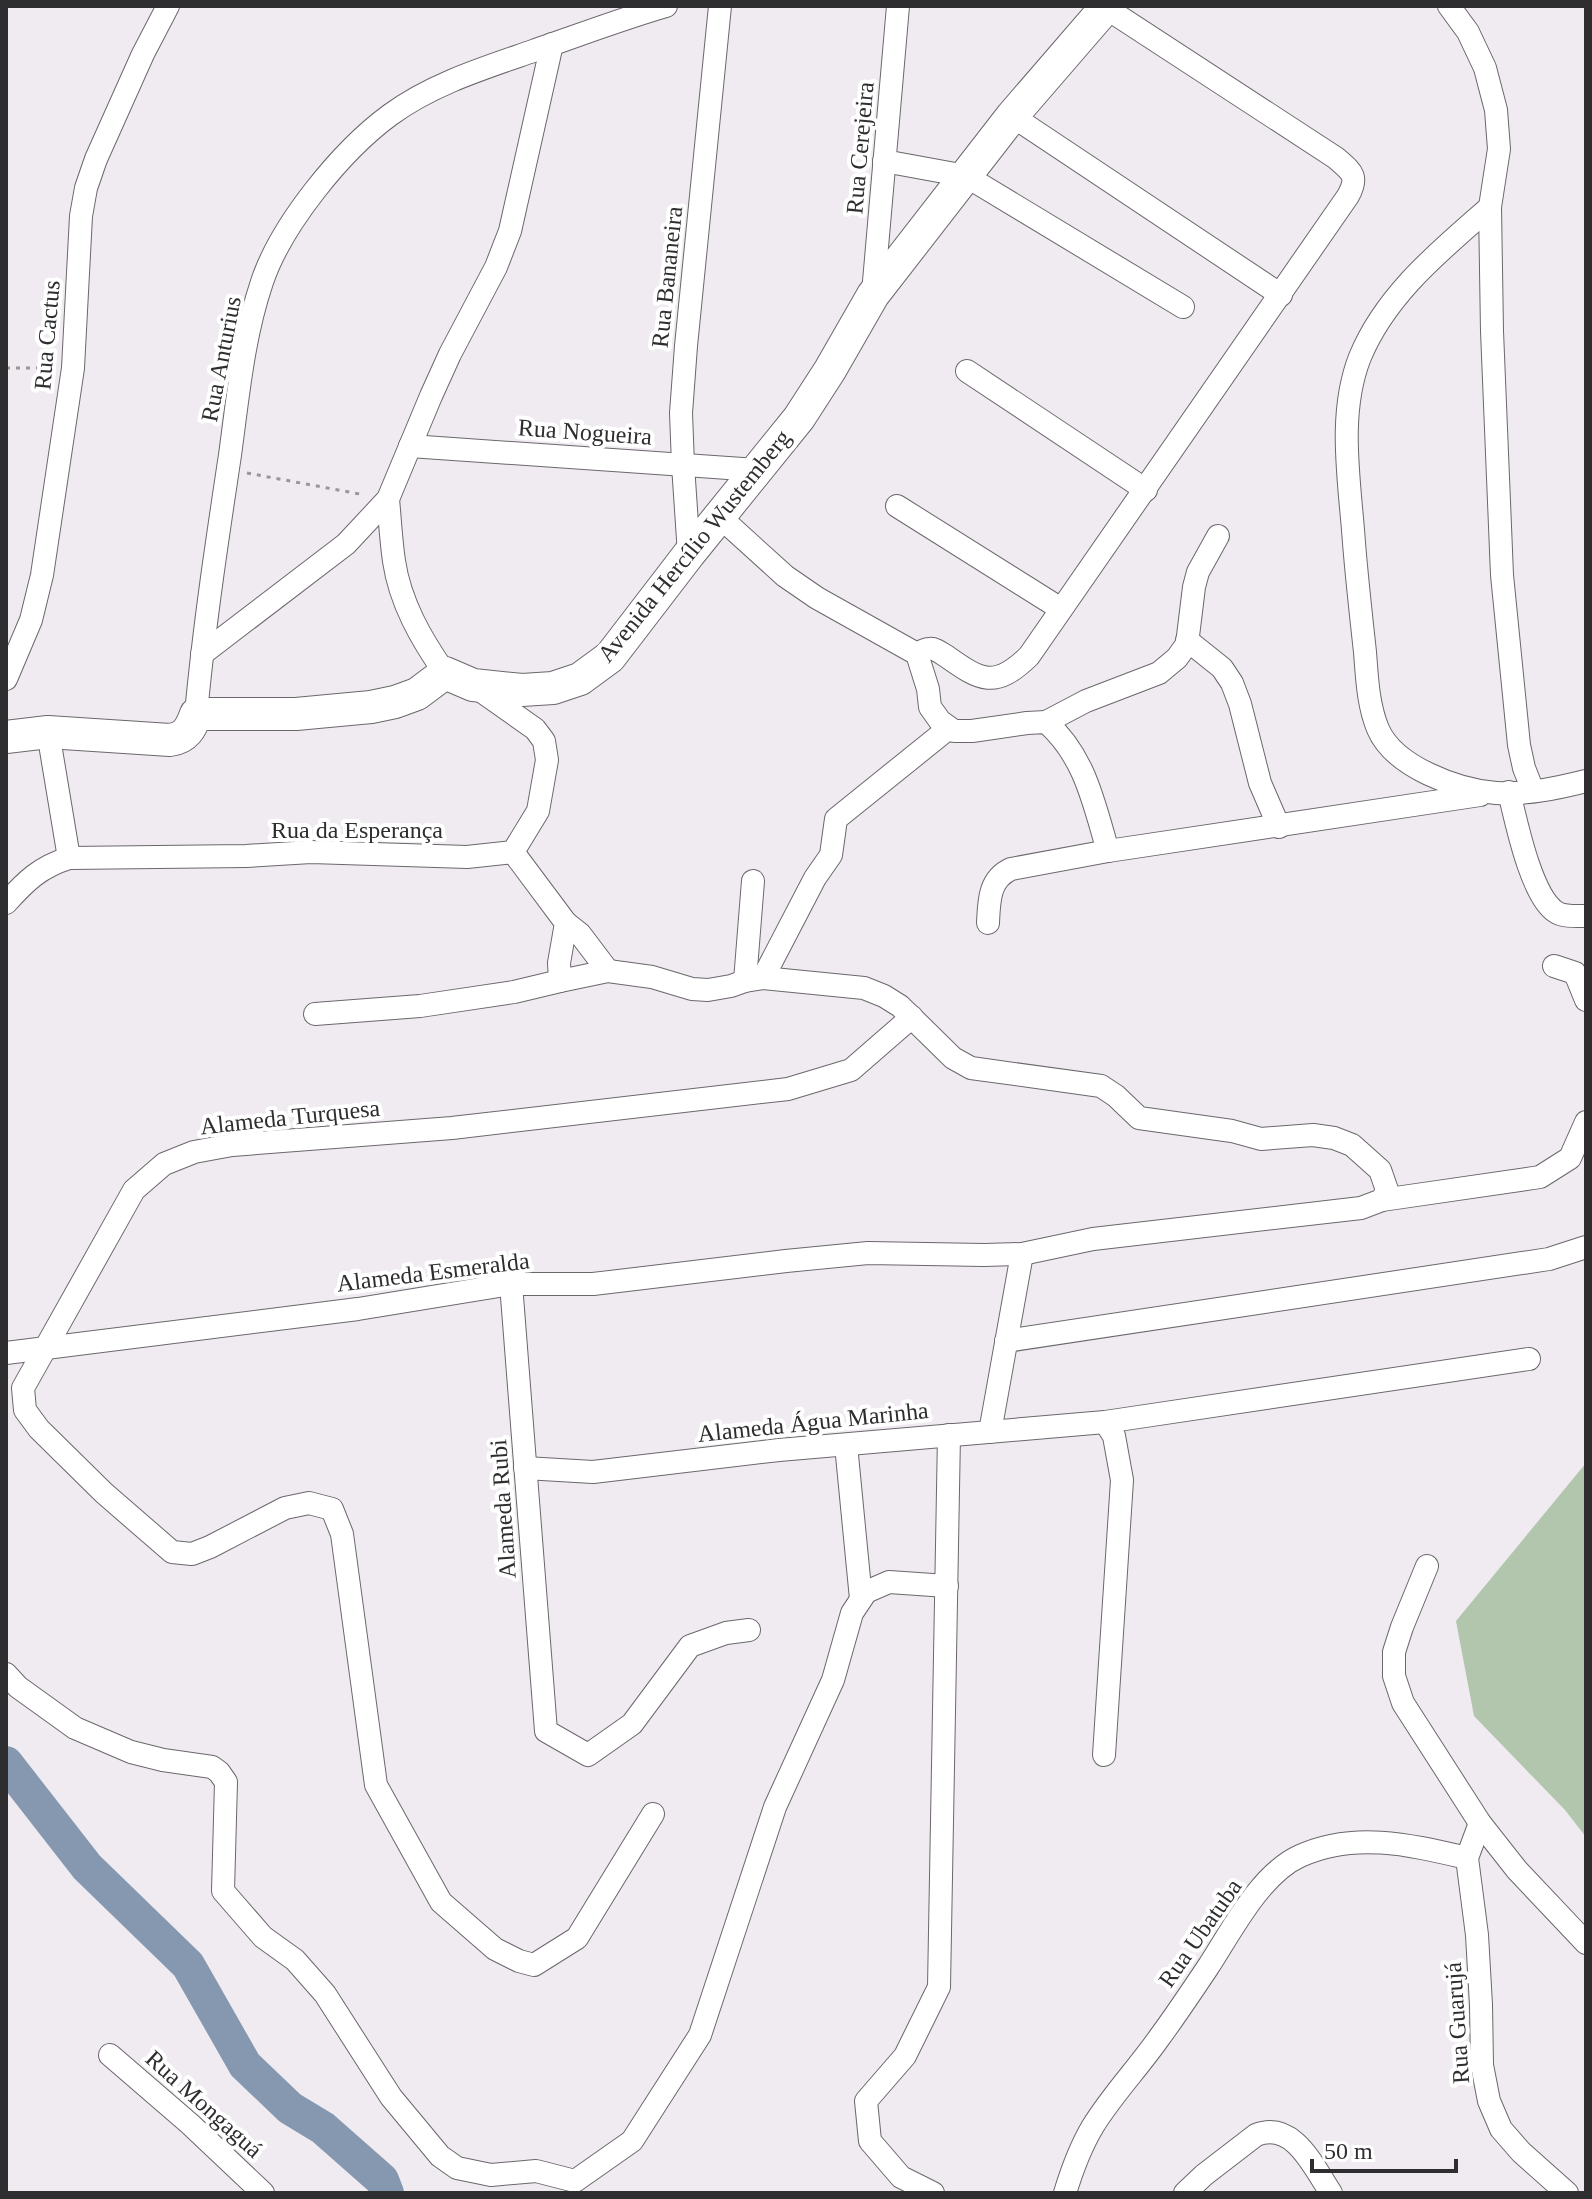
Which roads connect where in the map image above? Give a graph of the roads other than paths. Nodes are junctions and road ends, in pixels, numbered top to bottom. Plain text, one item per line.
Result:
1 (168, 6) edge
2 (663, 6) edge
3 (720, 6) edge
4 (898, 6) edge
5 (1449, 6) edge
6 (1106, 7) edge
7 (552, 44) junction
8 (1012, 116) junction
9 (884, 161) junction
10 (966, 176) junction
11 (1490, 207) junction
12 (873, 295) junction
13 (1281, 295) junction
14 (1183, 307) dead end
15 (967, 371) dead end
16 (410, 446) junction
17 (683, 465) junction
18 (757, 470) junction
19 (1146, 490) junction
20 (388, 499) junction
21 (897, 506) dead end
22 (720, 517) junction
23 (1218, 536) dead end
24 (689, 554) junction
25 (1061, 609) junction
26 (1187, 640) junction
27 (202, 654) junction
28 (917, 654) junction
29 (6, 679) edge
30 (459, 679) junction
31 (196, 714) junction
32 (1046, 722) junction
33 (949, 728) junction
34 (48, 732) junction
35 (6, 737) edge
36 (1586, 781) edge
37 (1533, 791) junction
38 (1503, 792) junction
39 (1279, 827) junction
40 (1108, 851) junction
41 (513, 852) junction
42 (69, 858) junction
43 (753, 881) dead end
44 (6, 903) edge
45 (1586, 916) edge
46 (566, 923) junction
47 (988, 923) dead end
48 (1554, 966) dead end
49 (608, 971) junction
50 (754, 980) junction
51 (560, 981) junction
52 (1586, 1000) edge
53 (315, 1014) dead end
54 (912, 1017) junction
55 (1586, 1122) edge
56 (1382, 1200) junction
57 (1586, 1247) edge
58 (1022, 1254) junction
59 (511, 1284) junction
60 (1006, 1341) junction
61 (44, 1347) junction
62 (6, 1353) edge
63 (1529, 1359) dead end
64 (1105, 1422) junction
65 (990, 1432) junction
66 (949, 1435) junction
67 (846, 1445) junction
68 (525, 1468) junction
69 (1427, 1566) dead end
70 (947, 1586) junction
71 (861, 1599) junction
72 (749, 1630) dead end
73 (6, 1674) edge
74 (1104, 1755) dead end
75 (653, 1814) dead end
76 (1480, 1823) junction
77 (1467, 1858) junction
78 (1586, 1943) edge
79 (110, 2055) dead end
80 (1315, 2183) edge
81 (263, 2193) edge
82 (933, 2193) edge
83 (1065, 2193) edge
84 (1185, 2193) edge
85 (1331, 2193) edge
86 (1567, 2193) edge

1 - 29 street, Rua Cactus
2 - 7 street, Rua Anturius
3 - 17 street, Rua Bananeira
4 - 9 street, Rua Cerejeira
5 - 11 street
6 - 8 street, Avenida Hercílio Wustemberg
6 - 13 street
7 - 16 street
7 - 27 street, Rua Anturius
8 - 10 street, Avenida Hercílio Wustemberg
8 - 13 street
9 - 10 street
9 - 12 street, Rua Cerejeira
10 - 12 street, Avenida Hercílio Wustemberg
10 - 14 street
11 - 37 street
11 - 38 street
12 - 18 street, Avenida Hercílio Wustemberg
13 - 19 street
15 - 19 street
16 - 17 street, Rua Nogueira
16 - 20 street
17 - 18 street, Rua Nogueira
17 - 24 street, Rua Bananeira
18 - 22 street, Avenida Hercílio Wustemberg
19 - 25 street
20 - 27 street
20 - 30 street
21 - 25 street
22 - 24 street, Avenida Hercílio Wustemberg
22 - 28 street
23 - 26 street
24 - 30 street, Avenida Hercílio Wustemberg
25 - 28 street
26 - 32 street
26 - 39 street
27 - 31 street, Rua Anturius
28 - 33 street
30 - 31 street
30 - 41 street
31 - 34 street
32 - 33 street
32 - 40 street
33 - 50 street
34 - 35 street
34 - 42 street
36 - 37 street
37 - 38 street
38 - 39 street
38 - 45 street
39 - 40 street
40 - 47 street
41 - 42 street, Rua da Esperança
41 - 46 street
42 - 44 street, Rua da Esperança
43 - 50 street
46 - 49 street
46 - 51 street
48 - 52 street
49 - 50 street
49 - 51 street
50 - 54 street
51 - 53 street
54 - 56 street
54 - 61 street, Alameda Turquesa
55 - 56 street, Alameda Esmeralda
56 - 58 street, Alameda Esmeralda
57 - 60 street
58 - 59 street, Alameda Esmeralda
58 - 60 street
59 - 61 street, Alameda Esmeralda
59 - 68 street, Alameda Rubi
60 - 65 street
61 - 62 street, Alameda Esmeralda
61 - 75 street, Alameda Turquesa
63 - 64 street, Alameda Água Marinha
64 - 65 street, Alameda Água Marinha
64 - 74 street
65 - 66 street, Alameda Água Marinha
66 - 67 street, Alameda Água Marinha
66 - 70 street
67 - 68 street, Alameda Água Marinha
67 - 71 street
68 - 72 street, Alameda Rubi
69 - 76 street
70 - 71 street
70 - 82 street
71 - 73 street
76 - 77 street, Rua Guarujá
76 - 78 street
77 - 83 street, Rua Ubatuba
77 - 86 street, Rua Guarujá
79 - 81 street, Rua Mongaguá
80 - 84 street
80 - 85 street

